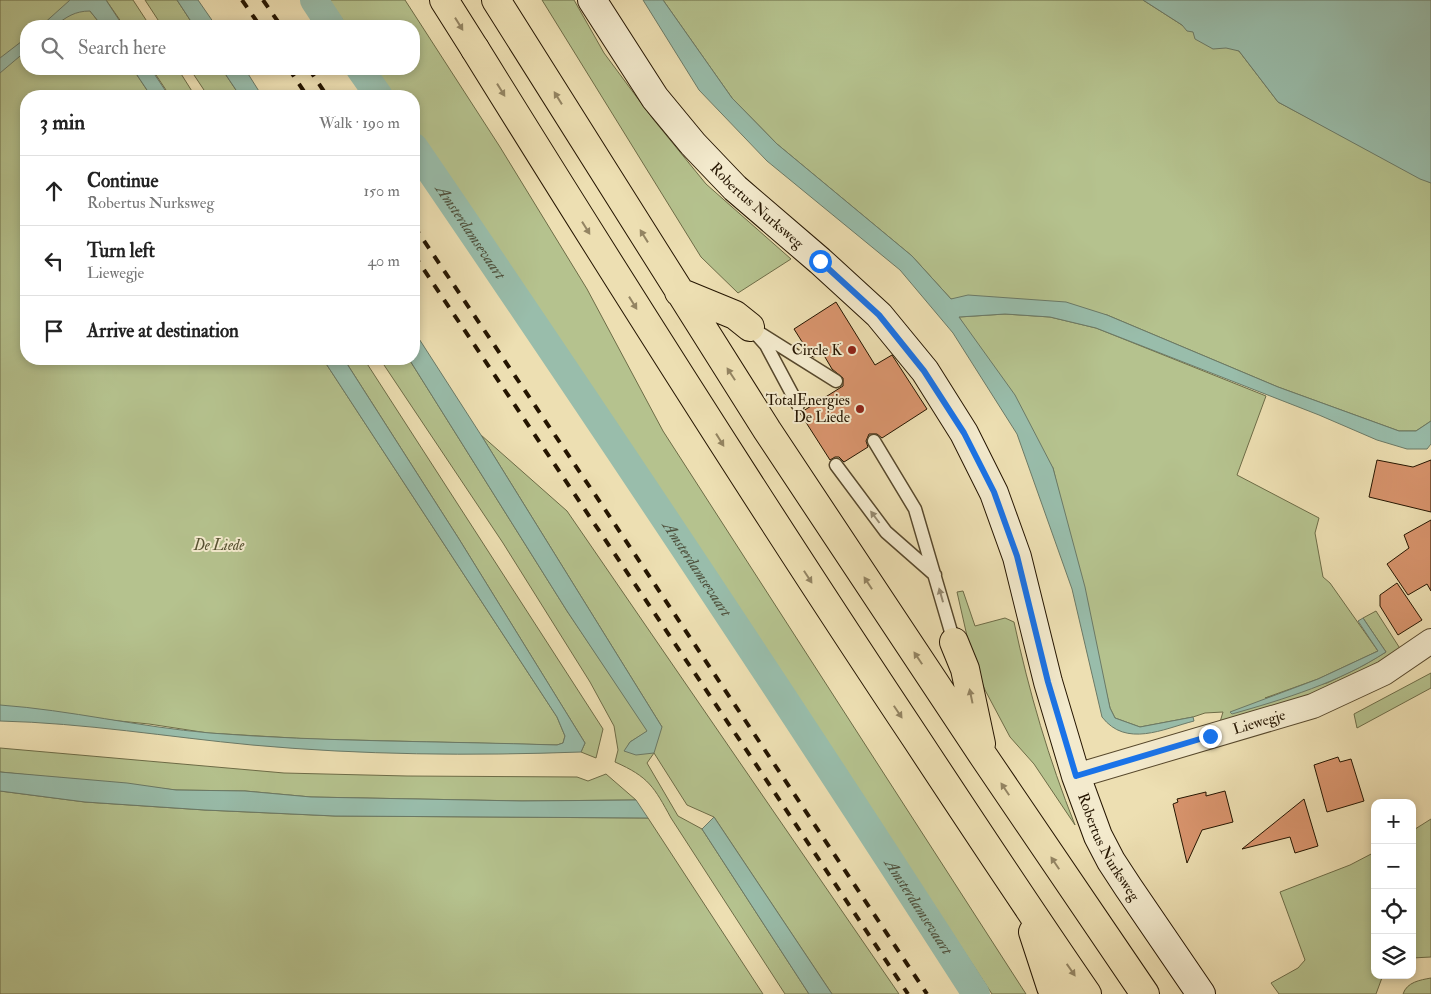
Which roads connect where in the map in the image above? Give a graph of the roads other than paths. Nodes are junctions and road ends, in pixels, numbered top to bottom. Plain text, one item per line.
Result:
1 (444, 0) edge
2 (496, 0) edge
3 (592, 0) edge
4 (679, 292) junction
5 (750, 327) junction
6 (836, 381) dead end
7 (798, 405) dead end
8 (874, 441) dead end
9 (836, 465) dead end
10 (935, 575) junction
11 (1431, 641) edge
12 (954, 642) joint
13 (984, 757) junction
14 (1076, 776) junction
15 (1023, 902) junction
16 (1056, 994) edge
17 (1087, 994) edge
18 (1145, 994) edge
19 (1201, 994) edge

1 -> 15 main road
4 -> 2 main road
3 - 14 main road, Robertus Nurksweg
4 - 5 main road
13 -> 4 main road
5 - 6 lane
5 - 7 lane
8 - 10 lane
10 -> 9 lane
12 -> 10 lane
11 - 14 street, Liewegje
13 -> 12 main road
18 -> 13 main road
14 - 19 main road, Robertus Nurksweg
15 - 16 main road
15 -> 17 main road

